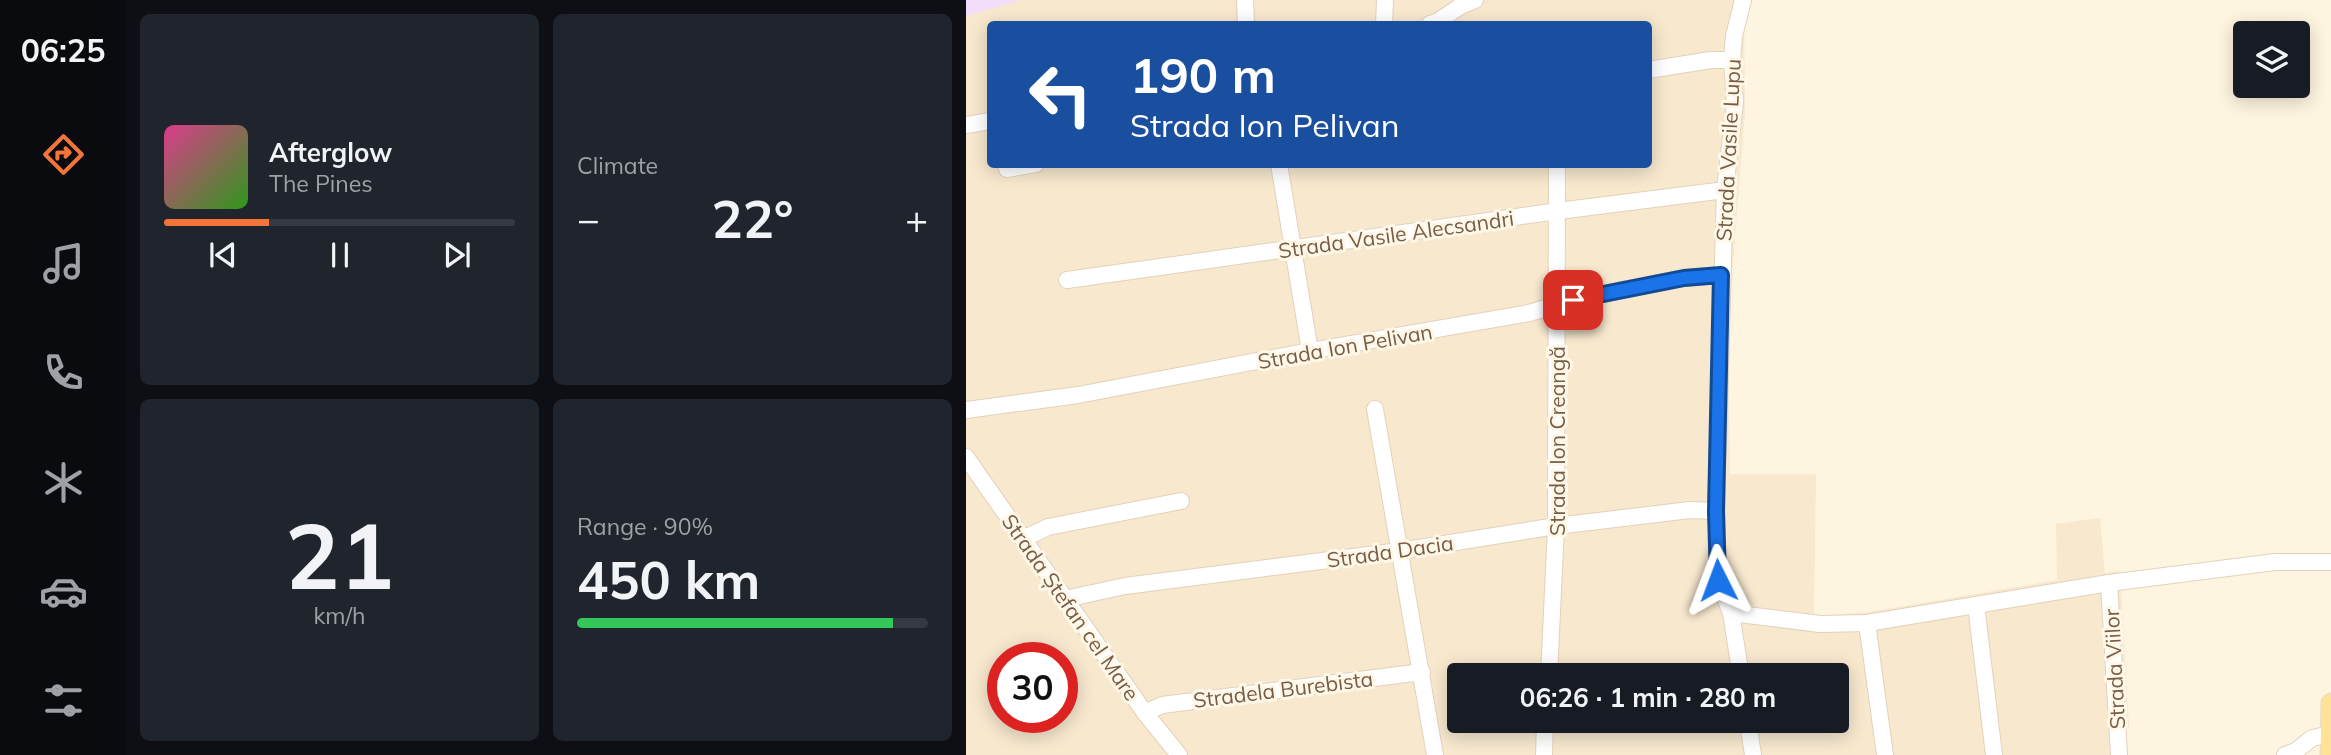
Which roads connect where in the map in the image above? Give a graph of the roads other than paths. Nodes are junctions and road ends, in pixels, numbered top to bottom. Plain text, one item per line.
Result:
1 (1245, 0) edge
2 (1385, 0) edge
3 (1475, 0) edge
4 (1743, 0) edge
5 (1246, 21) edge
6 (1384, 21) edge
7 (1438, 21) edge
8 (1732, 60) junction
9 (1652, 69) edge
10 (987, 122) edge
11 (966, 125) edge
12 (1013, 168) edge
13 (1280, 168) edge
14 (1557, 168) edge
15 (1007, 169) dead end
16 (1725, 190) junction
17 (1558, 211) junction
18 (1293, 248) junction
19 (1721, 275) junction
20 (1067, 280) dead end
21 (1558, 306) junction
22 (1310, 351) junction
23 (1375, 409) dead end
24 (966, 410) edge
25 (966, 457) edge
26 (1181, 501) dead end
27 (1716, 511) junction
28 (1556, 526) junction
29 (1023, 539) junction
30 (1401, 551) junction
31 (2331, 562) edge
32 (2109, 583) junction
33 (1065, 599) junction
34 (1976, 605) junction
35 (1731, 613) junction
36 (1867, 623) junction
37 (1550, 663) edge
38 (1739, 663) edge
39 (1422, 672) junction
40 (2331, 703) edge
41 (1145, 713) junction
42 (1545, 733) edge
43 (1750, 733) edge
44 (2330, 734) edge
45 (1179, 755) edge
46 (1435, 755) edge
47 (1544, 755) edge
48 (1753, 755) edge
49 (1885, 755) edge
50 (1994, 755) edge
51 (2119, 755) edge
52 (2285, 755) edge
53 (2330, 755) edge

1 - 5 street
2 - 6 street
3 - 7 street
4 - 8 street, Strada Vasile Lupu
8 - 9 street
8 - 16 street, Strada Vasile Lupu
10 - 11 street
12 - 15 street
13 - 18 street
14 - 17 street, Strada Ion Creangă
16 - 17 street, Strada Vasile Alecsandri
16 - 19 street, Strada Vasile Lupu
17 - 18 street, Strada Vasile Alecsandri
17 - 21 street, Strada Ion Creangă
18 - 20 street, Strada Vasile Alecsandri
18 - 22 street
19 - 21 street, Strada Ion Pelivan
19 - 27 street, Strada Vasile Lupu
21 - 22 street, Strada Ion Pelivan
21 - 28 street, Strada Ion Creangă
22 - 24 street, Strada Ion Pelivan
23 - 30 street
25 - 29 street, Strada Ștefan cel Mare
26 - 29 street
27 - 28 street, Strada Dacia
27 - 35 street, Strada Vasile Lupu
28 - 30 street, Strada Dacia
28 - 37 street, Strada Ion Creangă
29 - 33 street, Strada Ștefan cel Mare
30 - 33 street, Strada Dacia
30 - 39 street
31 - 32 street
32 - 34 street
32 - 51 street, Strada Viilor
33 - 41 street, Strada Ștefan cel Mare
34 - 36 street
34 - 50 street
35 - 36 street
35 - 38 street, Strada Vasile Lupu
36 - 49 street
39 - 41 street, Stradela Burebista
39 - 46 street
40 - 44 main road
41 - 45 street, Strada Ștefan cel Mare
42 - 47 street
43 - 48 street
44 - 52 street
44 - 53 main road

